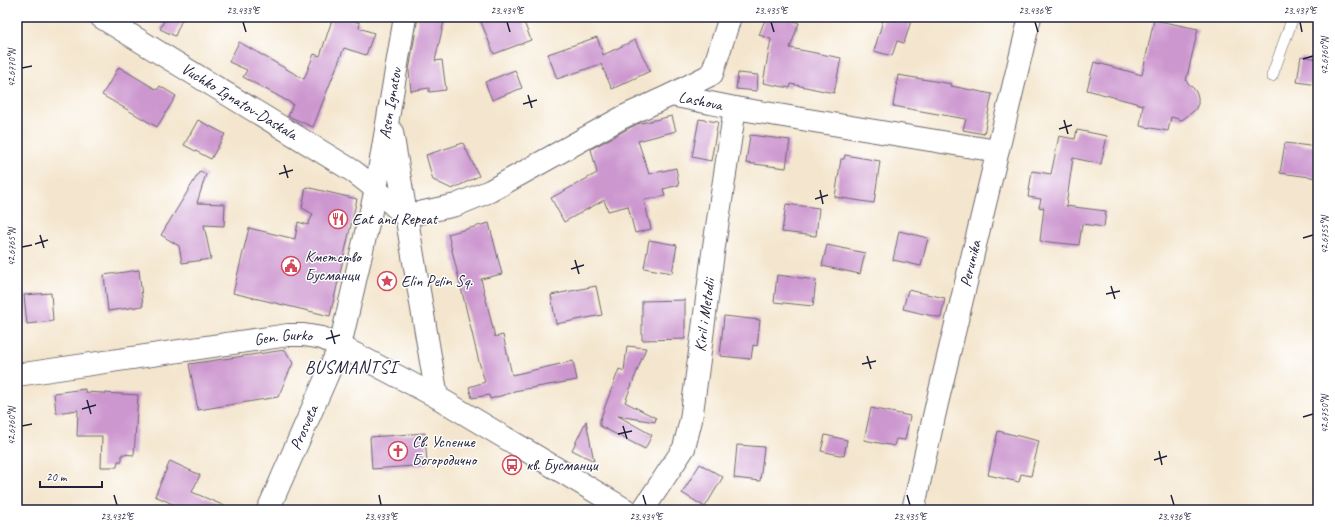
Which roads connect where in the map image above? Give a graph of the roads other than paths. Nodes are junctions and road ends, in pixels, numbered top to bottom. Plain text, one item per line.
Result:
1 (405, 17) edge
2 (730, 17) edge
3 (1030, 17) edge
4 (1293, 17) edge
5 (106, 18) edge
6 (712, 74) junction
7 (1272, 76) dead end
8 (671, 95) junction
9 (707, 102) junction
10 (735, 108) junction
11 (388, 114) junction
12 (997, 151) junction
13 (376, 189) junction
14 (405, 216) junction
15 (340, 346) junction
16 (17, 374) edge
17 (437, 397) junction
18 (274, 508) edge
19 (626, 510) edge
20 (643, 510) edge
21 (913, 510) edge

1 - 11 street, Asen Ignatov
2 - 6 street
3 - 12 street, Perunika
4 - 7 lane
5 - 13 street, Vuchko Ignatov-Daskala
6 - 8 street
6 - 9 street
8 - 9 street, Lashova
8 - 14 street, Lashova
9 - 10 street, Lashova
10 - 12 street, Lashova
10 - 20 street, Kiril i Metodii
11 - 13 street, Asen Ignatov
11 - 14 street
12 - 21 street, Perunika
13 - 14 street, Vuchko Ignatov-Daskala
13 - 15 street, Asen Ignatov
14 - 17 street
15 - 16 street, Gen. Gurko
15 - 17 street, Gen. Gurko
15 - 18 street, Prosveta
17 - 19 street, Gen. Gurko

